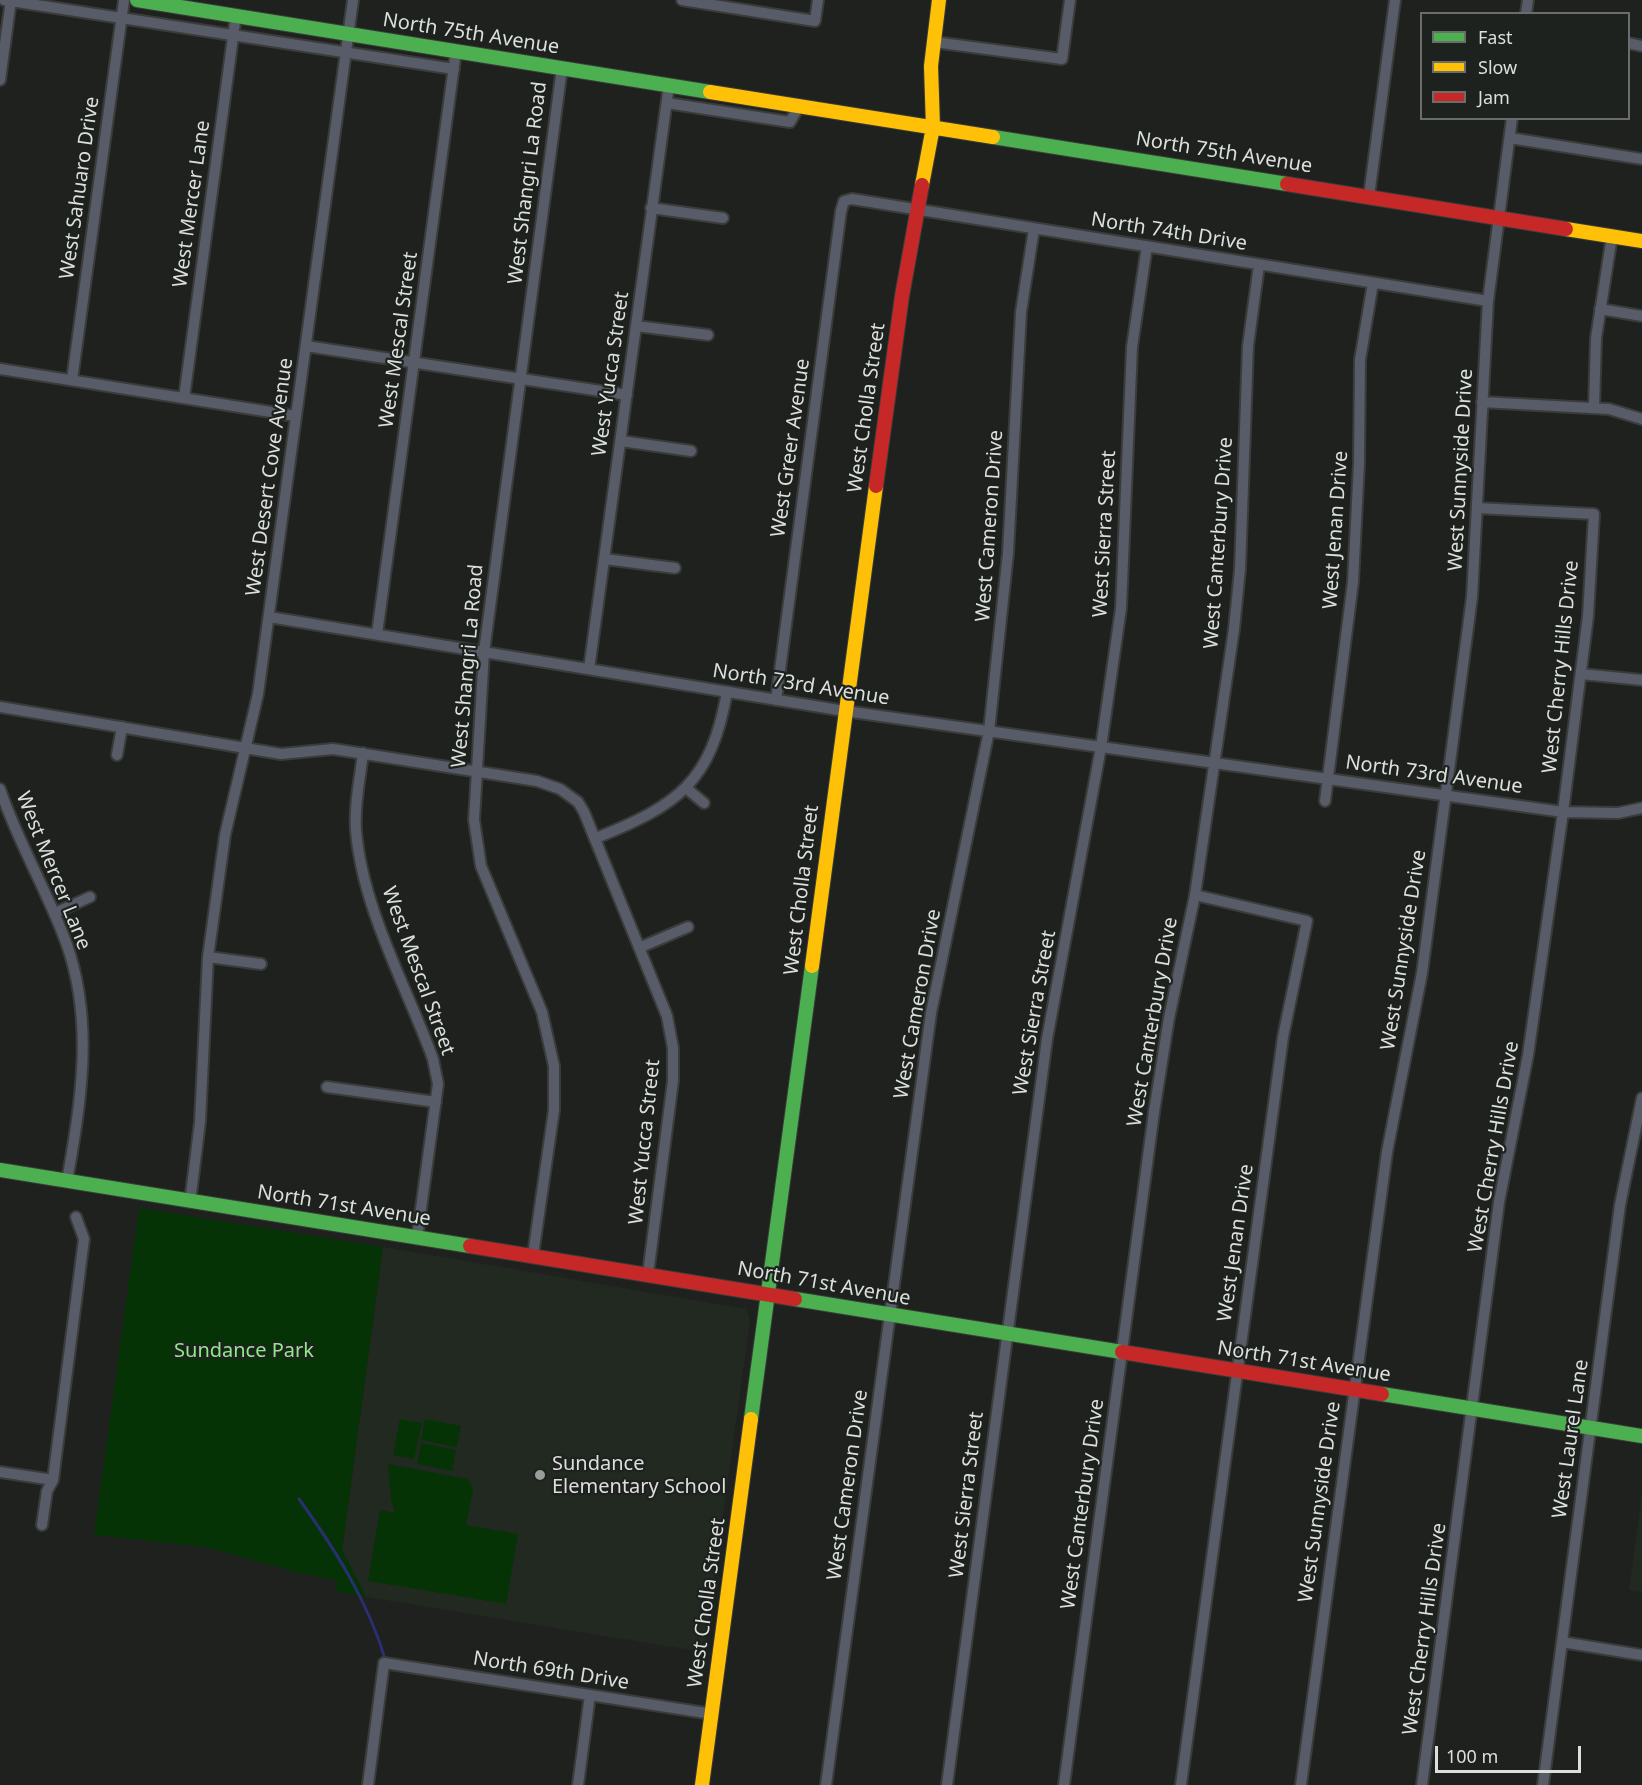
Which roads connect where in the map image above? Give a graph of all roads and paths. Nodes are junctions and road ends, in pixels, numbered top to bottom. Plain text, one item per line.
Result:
1 (9, 0) edge
2 (124, 0) edge
3 (137, 0) edge
4 (353, 0) edge
5 (682, 0) edge
6 (818, 0) edge
7 (939, 0) edge
8 (1070, 0) edge
9 (1395, 0) edge
10 (236, 15) junction
11 (121, 18) junction
12 (348, 34) junction
13 (233, 36) junction
14 (933, 42) junction
15 (456, 51) junction
16 (346, 53) junction
17 (562, 68) junction
18 (454, 69) junction
19 (0, 80) edge
20 (669, 85) junction
21 (667, 103) junction
22 (799, 106) junction
23 (1512, 120) edge
24 (933, 128) junction
25 (1510, 138) junction
26 (1642, 159) edge
27 (1369, 196) junction
28 (844, 201) joint
29 (651, 208) junction
30 (917, 211) junction
31 (723, 218) dead end
32 (1499, 218) junction
33 (1034, 229) junction
34 (1612, 236) junction
35 (1642, 241) edge
36 (1147, 246) junction
37 (1259, 265) junction
38 (1373, 283) junction
39 (1488, 301) junction
40 (1600, 309) junction
41 (1642, 316) edge
42 (636, 326) junction
43 (708, 335) dead end
44 (306, 346) junction
45 (414, 362) junction
46 (0, 369) edge
47 (521, 379) junction
48 (72, 380) junction
49 (627, 395) junction
50 (184, 398) junction
51 (1482, 402) junction
52 (1594, 408) junction
53 (296, 416) junction
54 (1642, 419) edge
55 (621, 441) junction
56 (691, 450) dead end
57 (1478, 508) junction
58 (605, 559) junction
59 (675, 568) dead end
60 (269, 617) junction
61 (377, 634) junction
62 (484, 652) junction
63 (590, 669) junction
64 (1581, 674) junction
65 (1642, 680) edge
66 (727, 692) junction
67 (776, 700) junction
68 (0, 707) edge
69 (845, 711) junction
70 (122, 727) junction
71 (989, 731) junction
72 (247, 747) junction
73 (1101, 747) junction
74 (363, 753) junction
75 (117, 755) dead end
76 (1214, 763) junction
77 (476, 772) junction
78 (1329, 779) junction
79 (686, 788) junction
80 (0, 789) edge
81 (1446, 796) junction
82 (1325, 801) dead end
83 (704, 803) dead end
84 (1642, 808) edge
85 (1563, 812) junction
86 (596, 838) junction
87 (1195, 895) junction
88 (90, 897) dead end
89 (55, 913) junction
90 (688, 927) dead end
91 (641, 946) junction
92 (208, 957) junction
93 (261, 964) dead end
94 (327, 1087) dead end
95 (1642, 1098) edge
96 (435, 1102) junction
97 (0, 1170) edge
98 (67, 1181) junction
99 (190, 1202) junction
100 (76, 1217) dead end
101 (417, 1238) junction
102 (533, 1255) junction
103 (648, 1274) junction
104 (769, 1294) junction
105 (889, 1315) junction
106 (1007, 1334) junction
107 (1122, 1352) junction
108 (1237, 1371) junction
109 (1353, 1389) junction
110 (1473, 1409) junction
111 (1591, 1428) junction
112 (1642, 1436) edge
113 (0, 1472) edge
114 (52, 1480) junction
115 (42, 1525) dead end
116 (1562, 1642) junction
117 (1642, 1655) edge
118 (590, 1695) junction
119 (712, 1714) junction
120 (368, 1785) edge
121 (578, 1785) edge
122 (702, 1785) edge
123 (826, 1785) edge
124 (947, 1785) edge
125 (1064, 1785) edge
126 (1181, 1785) edge
127 (1301, 1785) edge
128 (1422, 1785) edge
129 (1543, 1785) edge

1 - 11 street, North 75th Avenue
1 - 19 street
2 - 11 street, West Sahuaro Drive
3 - 10 street, North 75th Avenue
4 - 12 street, West Desert Cove Avenue
5 - 6 street
7 - 14 street, West Cholla Street
8 - 14 street
9 - 27 street
10 - 12 street, North 75th Avenue
10 - 13 street, West Mercer Lane
11 - 13 street, North 75th Avenue
11 - 48 street, West Sahuaro Drive
12 - 15 street, North 75th Avenue
12 - 16 street, West Desert Cove Avenue
13 - 16 street, North 75th Avenue
13 - 50 street, West Mercer Lane
14 - 24 street, West Cholla Street
15 - 17 street, North 75th Avenue
15 - 18 street, West Mescal Street
16 - 18 street, North 75th Avenue
16 - 44 street, West Desert Cove Avenue
17 - 20 street, North 75th Avenue
17 - 47 street, West Shangri La Road
18 - 45 street, West Mescal Street
20 - 21 street, West Yucca Street
20 - 22 street, North 75th Avenue
21 - 22 street
21 - 29 street, West Yucca Street
22 - 24 street, North 75th Avenue
23 - 25 street, West Sunnyside Drive
24 - 27 street, North 75th Avenue
24 - 30 street, West Cholla Street
25 - 26 street
25 - 32 street, West Sunnyside Drive
27 - 32 street, North 75th Avenue
28 - 30 street, North 74th Drive
28 - 67 street, West Greer Avenue
29 - 31 street
29 - 42 street, West Yucca Street
30 - 33 street, North 74th Drive
30 - 69 street, West Cholla Street
32 - 34 street, North 75th Avenue
32 - 39 street, West Sunnyside Drive
33 - 36 street, North 74th Drive
33 - 71 street, West Cameron Drive
34 - 35 street, North 75th Avenue
34 - 40 street
36 - 37 street, North 74th Drive
36 - 73 street, West Sierra Street
37 - 38 street, North 74th Drive
37 - 76 street, West Canterbury Drive
38 - 39 street, North 74th Drive
38 - 78 street, West Jenan Drive
39 - 51 street, West Sunnyside Drive
40 - 41 street
40 - 52 street
42 - 43 street
42 - 49 street, West Yucca Street
44 - 45 street
44 - 53 street, West Desert Cove Avenue
45 - 47 street
45 - 61 street, West Mescal Street
46 - 48 street
47 - 49 street
47 - 62 street, West Shangri La Road
48 - 50 street
49 - 55 street, West Yucca Street
50 - 53 street
51 - 52 street
51 - 57 street, West Sunnyside Drive
52 - 54 street
53 - 60 street, West Desert Cove Avenue
55 - 56 street
55 - 58 street, West Yucca Street
57 - 64 street, West Cherry Hills Drive
57 - 81 street, West Sunnyside Drive
58 - 59 street
58 - 63 street, West Yucca Street
60 - 61 street, North 73rd Avenue
60 - 72 street, West Desert Cove Avenue
61 - 62 street, North 73rd Avenue
62 - 63 street, North 73rd Avenue
62 - 77 street, West Shangri La Road
63 - 66 street, North 73rd Avenue
64 - 65 street
64 - 85 street, West Cherry Hills Drive
66 - 67 street, North 73rd Avenue
66 - 79 street
67 - 69 street, North 73rd Avenue
68 - 70 street, West Yucca Street
69 - 71 street, North 73rd Avenue
69 - 104 street, West Cholla Street
70 - 72 street, West Yucca Street
70 - 75 street
71 - 73 street, North 73rd Avenue
71 - 105 street, West Cameron Drive
72 - 74 street, West Yucca Street
72 - 92 street, West Desert Cove Avenue
73 - 76 street, North 73rd Avenue
73 - 106 street, West Sierra Street
74 - 77 street, West Yucca Street
74 - 96 street, West Mescal Street
76 - 78 street, North 73rd Avenue
76 - 87 street, West Canterbury Drive
77 - 86 street, West Yucca Street
77 - 102 street, West Shangri La Road
78 - 81 street, North 73rd Avenue
78 - 82 street, North 73rd Avenue
79 - 83 street
79 - 86 street
80 - 89 street, West Mercer Lane
81 - 85 street, North 73rd Avenue
81 - 109 street, West Sunnyside Drive
84 - 85 street, North 73rd Avenue
85 - 110 street, West Cherry Hills Drive
86 - 91 street, West Yucca Street
87 - 107 street, West Canterbury Drive
87 - 108 street, West Jenan Drive
88 - 89 street
89 - 98 street, West Mercer Lane
90 - 91 street
91 - 103 street, West Yucca Street
92 - 93 street
92 - 99 street, West Desert Cove Avenue
94 - 96 street
95 - 111 street, West Laurel Lane
96 - 101 street, West Mescal Street
97 - 98 street, North 71st Avenue
98 - 99 street, North 71st Avenue
99 - 101 street, North 71st Avenue
100 - 114 street
101 - 102 street, North 71st Avenue
102 - 103 street, North 71st Avenue
103 - 104 street, North 71st Avenue
104 - 105 street, North 71st Avenue
104 - 119 street, West Cholla Street
105 - 106 street, North 71st Avenue
105 - 123 street, West Cameron Drive
106 - 107 street, North 71st Avenue
106 - 124 street, West Sierra Street
107 - 108 street, North 71st Avenue
107 - 125 street, West Canterbury Drive
108 - 109 street, North 71st Avenue
108 - 126 street, West Jenan Drive
109 - 110 street, North 71st Avenue
109 - 127 street, West Sunnyside Drive
110 - 111 street, North 71st Avenue
110 - 128 street, West Cherry Hills Drive
111 - 112 street, North 71st Avenue
111 - 116 street, West Laurel Lane
113 - 114 street
114 - 115 street
116 - 117 street
116 - 129 street, West Laurel Lane
118 - 119 street, North 69th Drive
118 - 120 street, North 69th Drive
118 - 121 street
119 - 122 street, West Cholla Street

